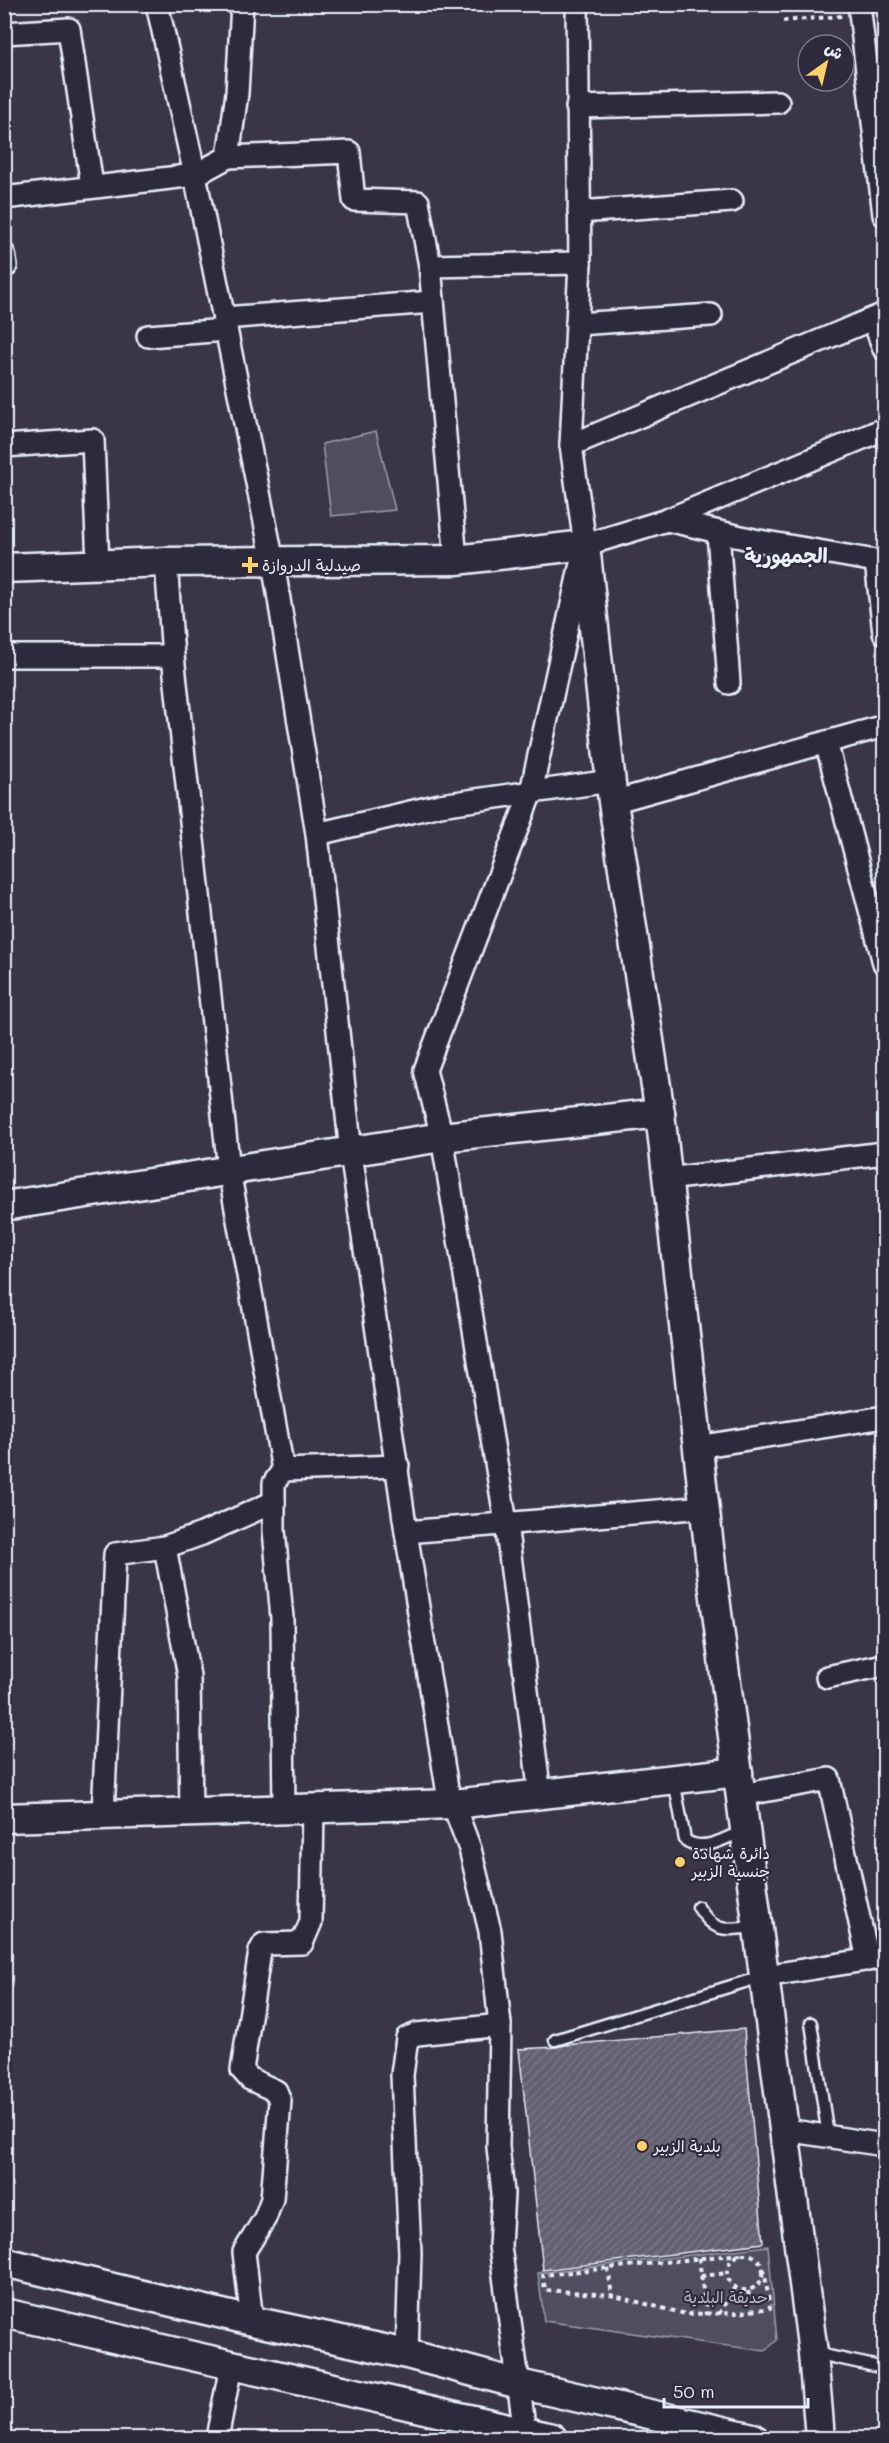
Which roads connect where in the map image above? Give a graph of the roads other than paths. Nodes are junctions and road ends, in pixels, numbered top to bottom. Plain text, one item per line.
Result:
1 (157, 4) edge
2 (242, 4) edge
3 (577, 4) edge
4 (860, 9) edge
5 (4, 33) edge
6 (778, 102) dead end
7 (577, 107) junction
8 (228, 158) junction
9 (195, 175) junction
10 (92, 186) junction
11 (4, 198) edge
12 (732, 201) dead end
13 (579, 212) junction
14 (885, 215) edge
15 (580, 263) junction
16 (430, 266) junction
17 (433, 302) junction
18 (711, 315) dead end
19 (879, 316) edge
20 (225, 324) junction
21 (577, 324) junction
22 (148, 336) dead end
23 (885, 349) edge
24 (885, 429) edge
25 (571, 445) junction
26 (4, 446) edge
27 (667, 520) junction
28 (718, 532) junction
29 (585, 545) junction
30 (456, 560) junction
31 (880, 561) edge
32 (165, 562) junction
33 (273, 562) junction
34 (98, 565) junction
35 (4, 568) edge
36 (885, 633) edge
37 (4, 656) edge
38 (173, 656) junction
39 (729, 683) dead end
40 (885, 726) edge
41 (826, 742) junction
42 (612, 791) junction
43 (531, 792) junction
44 (317, 834) junction
45 (885, 963) edge
46 (660, 1113) junction
47 (442, 1137) junction
48 (351, 1153) junction
49 (885, 1153) edge
50 (230, 1170) junction
51 (667, 1179) junction
52 (4, 1206) edge
53 (885, 1417) edge
54 (698, 1447) junction
55 (398, 1466) junction
56 (283, 1470) junction
57 (274, 1502) junction
58 (705, 1507) junction
59 (506, 1523) junction
60 (406, 1532) junction
61 (165, 1546) junction
62 (885, 1665) edge
63 (827, 1677) dead end
64 (674, 1779) junction
65 (740, 1784) junction
66 (540, 1795) junction
67 (454, 1804) junction
68 (313, 1809) junction
69 (284, 1810) junction
70 (191, 1813) junction
71 (103, 1815) junction
72 (4, 1818) edge
73 (745, 1830) junction
74 (698, 1907) dead end
75 (758, 1927) junction
76 (876, 1959) edge
77 (765, 1976) junction
78 (811, 2023) dead end
79 (500, 2025) junction
80 (555, 2040) dead end
81 (786, 2130) junction
82 (828, 2136) junction
83 (885, 2145) edge
84 (4, 2262) edge
85 (4, 2313) edge
86 (252, 2321) junction
87 (813, 2353) junction
88 (407, 2354) junction
89 (231, 2366) junction
90 (885, 2368) edge
91 (519, 2384) junction
92 (538, 2436) edge
93 (217, 2439) edge
94 (753, 2439) edge
95 (820, 2439) edge

1 - 9 street
2 - 8 street
3 - 7 street
4 - 14 street
5 - 10 street
6 - 7 street
7 - 13 street
8 - 9 street
8 - 16 street
9 - 10 street
9 - 20 street
10 - 11 street
12 - 13 street
13 - 15 street
15 - 16 street
15 - 21 street
16 - 17 street
17 - 20 street
17 - 30 street
18 - 21 street
19 - 23 street
19 - 25 street
20 - 22 street
20 - 33 street
21 - 25 street
24 - 27 street
25 - 29 street
26 - 34 street
27 - 28 street
27 - 29 street
28 - 31 street
28 - 39 street
29 - 30 street
29 - 42 street
29 - 43 street
30 - 33 street
31 - 36 street
32 - 33 street
32 - 34 street
32 - 38 street
33 - 44 street
34 - 35 street
37 - 38 street
38 - 50 street
40 - 41 street
41 - 42 street
41 - 45 street
42 - 43 street
42 - 46 street
43 - 44 street
43 - 47 street
44 - 48 street
46 - 47 street
46 - 51 street
47 - 48 street
47 - 59 street
48 - 50 street
48 - 55 street
49 - 51 street
50 - 52 street
50 - 56 street
51 - 54 street
53 - 54 street
54 - 58 street
55 - 56 street
55 - 60 street
56 - 57 street
57 - 61 street
57 - 69 street
58 - 59 street
58 - 65 street
59 - 60 street
59 - 66 street
60 - 67 street
61 - 70 street
61 - 71 street
62 - 63 street
64 - 65 street
64 - 66 street
64 - 73 lane
65 - 73 street
65 - 76 street
66 - 67 street
67 - 68 street
67 - 79 street
68 - 69 street
68 - 86 street
69 - 70 street
70 - 71 street
71 - 72 street
73 - 75 street
74 - 75 lane
75 - 77 street
76 - 77 street
77 - 80 lane
77 - 81 street
78 - 82 lane
79 - 88 street
79 - 91 street
81 - 82 street
81 - 87 street
82 - 83 street
84 - 86 street
85 - 89 street
86 - 88 street
87 - 90 lane
87 - 95 street
88 - 91 street
89 - 92 street
89 - 93 street
91 - 92 street
91 - 94 street

